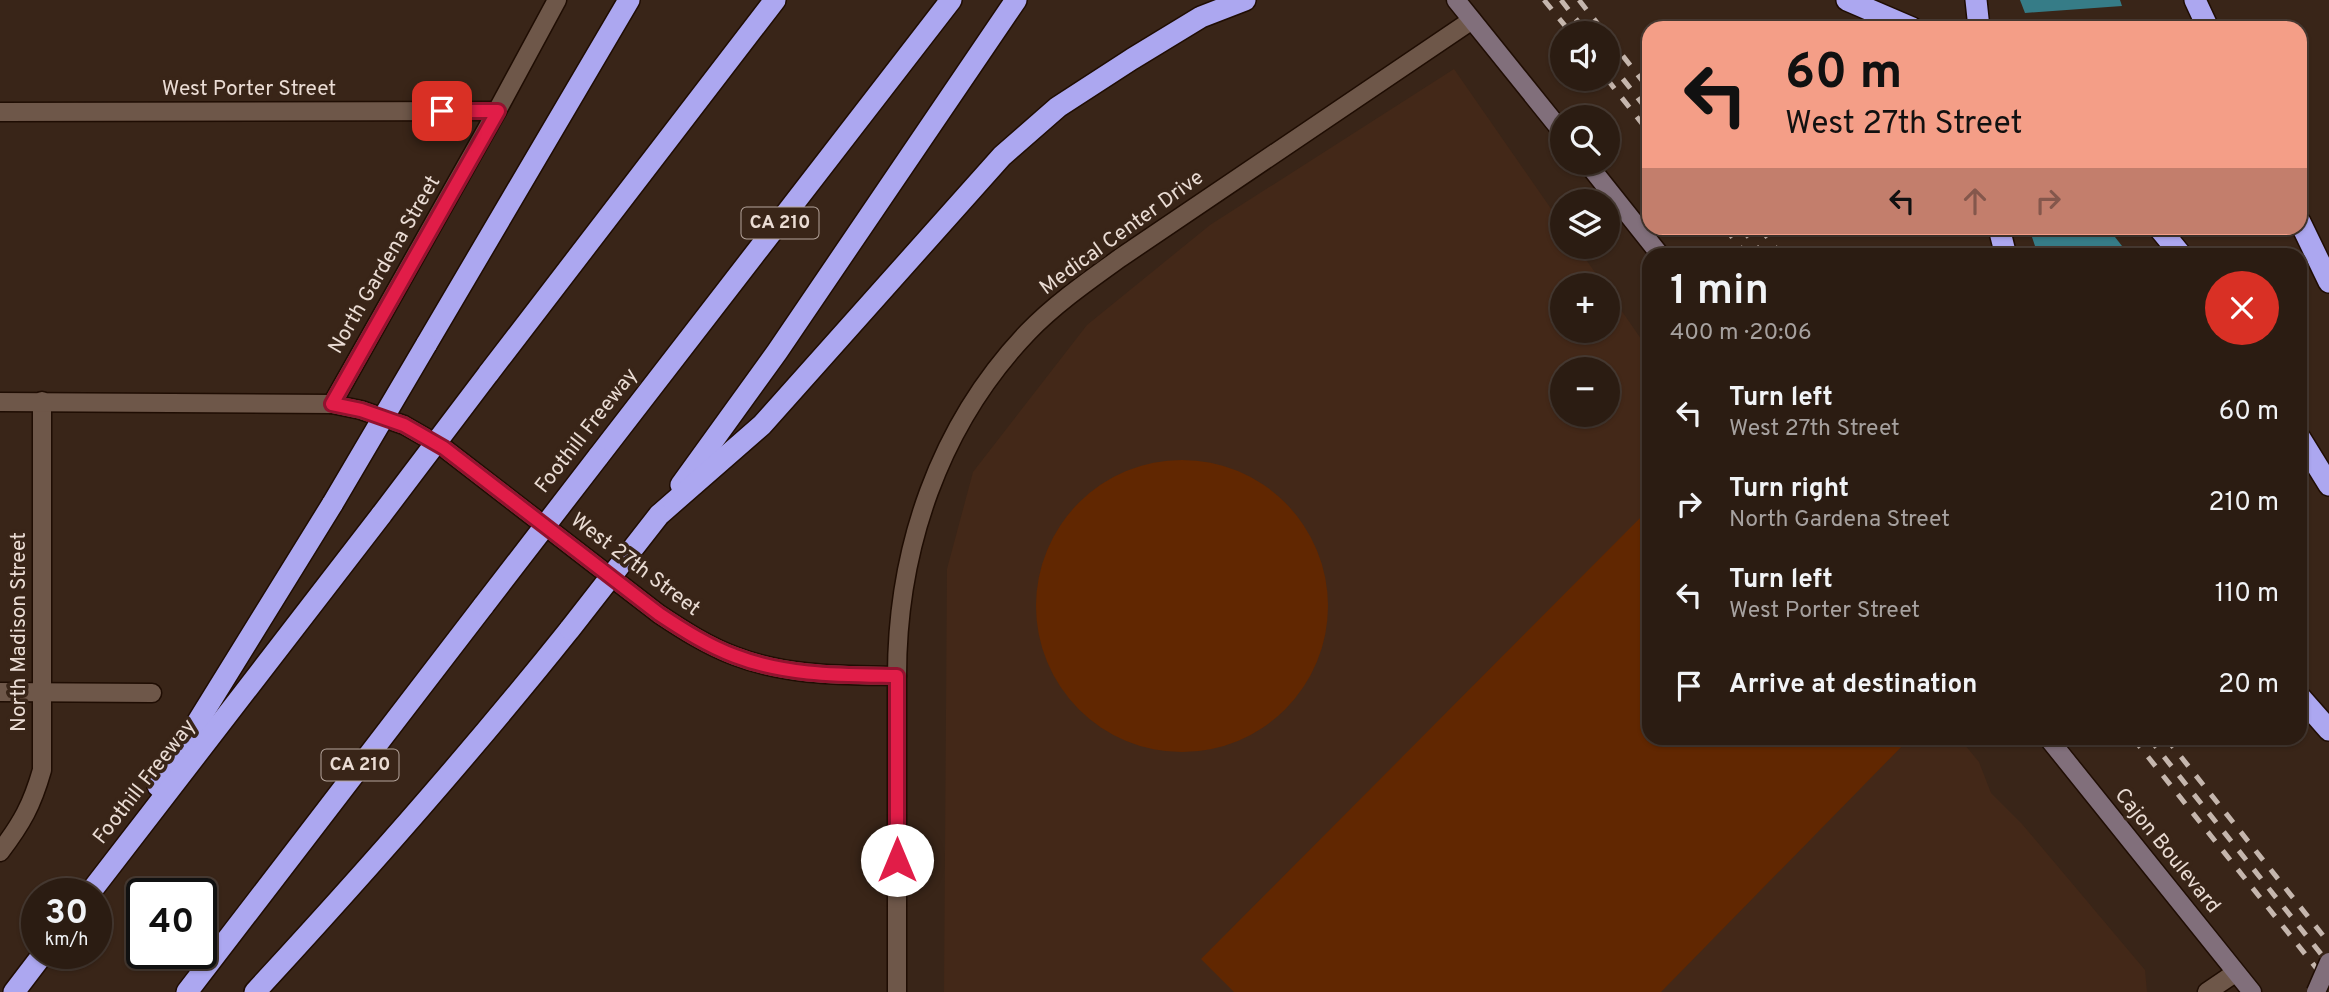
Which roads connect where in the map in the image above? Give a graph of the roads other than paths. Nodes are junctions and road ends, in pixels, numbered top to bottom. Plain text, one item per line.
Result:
1 (557, 0) edge
2 (629, 0) edge
3 (775, 0) edge
4 (951, 0) edge
5 (1016, 0) edge
6 (1245, 0) edge
7 (1456, 0) edge
8 (1847, 0) edge
9 (1976, 0) edge
10 (2195, 0) edge
11 (1472, 20) junction
12 (1896, 21) edge
13 (1978, 21) edge
14 (2205, 21) edge
15 (498, 111) junction
16 (0, 112) edge
17 (1550, 117) edge
18 (1597, 175) edge
19 (1642, 232) edge
20 (2306, 235) edge
21 (2329, 282) edge
22 (0, 401) edge
23 (42, 401) junction
24 (332, 404) junction
25 (2307, 449) edge
26 (2329, 485) edge
27 (659, 515) junction
28 (897, 676) junction
29 (0, 692) edge
30 (42, 692) junction
31 (152, 693) dead end
32 (2307, 705) edge
33 (2329, 730) edge
34 (2054, 745) edge
35 (0, 852) edge
36 (100, 878) edge
37 (102, 878) edge
38 (2329, 962) edge
39 (32, 969) edge
40 (2235, 973) junction
41 (14, 992) edge
42 (187, 992) edge
43 (255, 992) edge
44 (897, 992) edge
45 (2207, 992) edge
46 (2252, 992) edge
47 (2316, 992) edge

1 - 15 street, North Gardena Street
2 - 36 highway, bridge
3 - 37 highway, Foothill Freeway, bridge
4 - 42 highway, Foothill Freeway / CA 210, bridge
5 - 27 highway
6 - 27 highway
7 - 11 main road
8 - 12 highway
9 - 13 highway
10 - 14 highway
11 - 17 main road
11 - 28 street, Medical Center Drive
15 - 16 street, West Porter Street
15 - 24 street, North Gardena Street
18 - 19 main road
20 - 21 highway
22 - 23 street, West 27th Street
23 - 24 street, West 27th Street
23 - 30 street, North Madison Street
24 - 28 street, West 27th Street
25 - 26 highway
27 - 43 highway, bridge
28 - 44 street, Medical Center Drive
29 - 30 street
30 - 31 street
30 - 35 street, North Madison Street
32 - 33 highway
34 - 40 main road, Cajon Boulevard
38 - 47 main road, bridge
39 - 41 highway
40 - 45 street
40 - 46 main road, Cajon Boulevard

